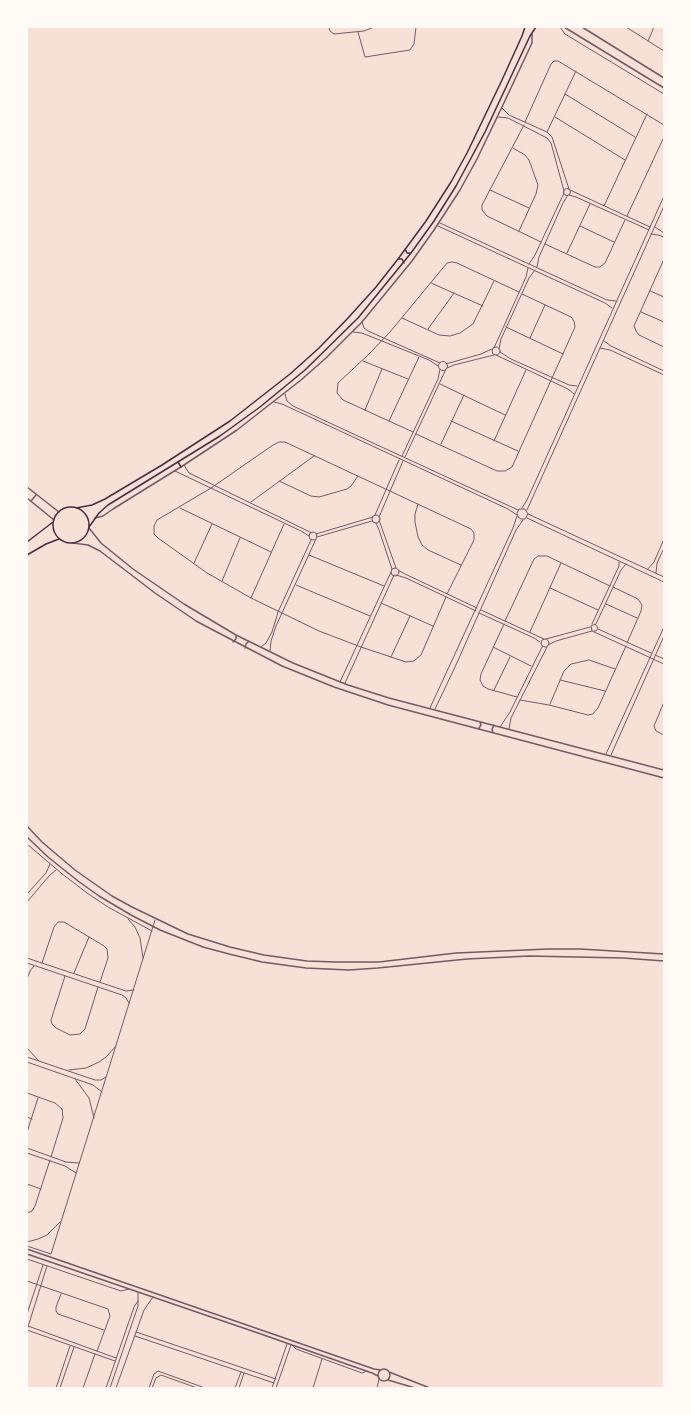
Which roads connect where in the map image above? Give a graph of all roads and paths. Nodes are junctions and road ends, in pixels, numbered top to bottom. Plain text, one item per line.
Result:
1 (329, 27) edge
2 (374, 27) edge
3 (416, 27) edge
4 (525, 27) edge
5 (536, 27) edge
6 (560, 27) edge
7 (564, 27) edge
8 (582, 27) edge
9 (626, 27) edge
10 (654, 27) edge
11 (358, 32) junction
12 (532, 33) junction
13 (648, 41) junction
14 (664, 51) edge
15 (576, 71) junction
16 (664, 78) edge
17 (664, 88) edge
18 (565, 94) junction
19 (664, 94) edge
20 (502, 107) junction
21 (647, 114) junction
22 (498, 117) junction
23 (555, 117) junction
24 (525, 122) junction
25 (524, 125) junction
26 (664, 125) edge
27 (547, 132) junction
28 (664, 137) edge
29 (636, 138) junction
30 (512, 148) junction
31 (625, 160) junction
32 (569, 189) junction
33 (490, 190) junction
34 (564, 192) junction
35 (568, 195) junction
36 (664, 196) edge
37 (590, 203) junction
38 (604, 206) junction
39 (664, 206) edge
40 (530, 208) junction
41 (627, 216) junction
42 (625, 220) junction
43 (439, 222) junction
44 (437, 226) junction
45 (580, 226) junction
46 (655, 226) junction
47 (650, 227) junction
48 (648, 230) junction
49 (519, 232) junction
50 (664, 233) edge
51 (651, 234) junction
52 (664, 237) edge
53 (541, 242) junction
54 (615, 242) junction
55 (545, 244) junction
56 (405, 250) junction
57 (411, 253) junction
58 (567, 254) junction
59 (398, 259) junction
60 (664, 259) edge
61 (404, 263) junction
62 (529, 264) junction
63 (528, 267) junction
64 (537, 267) junction
65 (535, 270) junction
66 (557, 277) junction
67 (627, 278) junction
68 (631, 279) junction
69 (556, 280) junction
70 (495, 281) junction
71 (430, 282) junction
72 (650, 291) junction
73 (519, 292) junction
74 (454, 293) junction
75 (522, 294) junction
76 (598, 295) junction
77 (664, 298) edge
78 (596, 299) junction
79 (616, 300) junction
80 (545, 304) junction
81 (483, 306) junction
82 (612, 309) junction
83 (640, 311) junction
84 (402, 318) junction
85 (362, 322) junction
86 (664, 322) edge
87 (506, 327) junction
88 (428, 330) junction
89 (353, 332) junction
90 (602, 334) junction
91 (605, 336) junction
92 (384, 338) junction
93 (530, 338) junction
94 (604, 340) junction
95 (382, 341) junction
96 (664, 347) edge
97 (600, 348) junction
98 (493, 349) junction
99 (499, 349) junction
100 (500, 352) junction
101 (563, 354) junction
102 (494, 355) junction
103 (496, 355) junction
104 (419, 356) junction
105 (640, 360) junction
106 (362, 361) junction
107 (440, 363) junction
108 (446, 364) junction
109 (638, 364) junction
110 (438, 366) junction
111 (382, 369) junction
112 (446, 369) junction
113 (440, 370) junction
114 (526, 370) junction
115 (664, 371) edge
116 (664, 375) edge
117 (552, 378) junction
118 (408, 380) junction
119 (551, 381) junction
120 (439, 383) junction
121 (578, 386) junction
122 (285, 394) junction
123 (464, 395) junction
124 (574, 395) junction
125 (274, 402) junction
126 (365, 410) junction
127 (506, 415) junction
128 (389, 421) junction
129 (451, 421) junction
130 (413, 432) junction
131 (416, 434) junction
132 (368, 441) junction
133 (494, 441) junction
134 (366, 444) junction
135 (440, 445) junction
136 (551, 445) junction
137 (555, 447) junction
138 (519, 452) junction
139 (314, 455) junction
140 (402, 456) junction
141 (404, 458) junction
142 (400, 460) junction
143 (403, 461) junction
144 (178, 462) junction
145 (184, 465) junction
146 (181, 467) junction
147 (175, 471) junction
148 (358, 476) junction
149 (442, 476) junction
150 (441, 479) junction
151 (279, 481) junction
152 (27, 486) edge
153 (215, 486) junction
154 (211, 488) junction
155 (387, 489) junction
156 (390, 491) junction
157 (36, 494) junction
158 (27, 498) edge
159 (31, 501) junction
160 (250, 503) junction
161 (418, 504) junction
162 (76, 508) junction
163 (179, 508) junction
164 (522, 508) junction
165 (518, 510) junction
166 (527, 510) junction
167 (59, 512) junction
168 (528, 514) junction
169 (375, 515) junction
170 (517, 516) junction
171 (373, 517) junction
172 (379, 517) junction
173 (95, 518) junction
174 (526, 518) junction
175 (379, 520) junction
176 (523, 520) junction
177 (54, 521) junction
178 (372, 521) junction
179 (284, 523) junction
180 (350, 523) junction
181 (376, 523) junction
182 (212, 524) junction
183 (351, 526) junction
184 (89, 527) junction
185 (312, 533) junction
186 (316, 534) junction
187 (309, 536) junction
188 (240, 537) junction
189 (316, 538) junction
190 (59, 539) junction
191 (664, 539) edge
192 (311, 540) junction
193 (27, 542) edge
194 (588, 542) junction
195 (73, 543) junction
196 (586, 545) junction
197 (664, 548) edge
198 (271, 552) junction
199 (27, 554) edge
200 (308, 555) junction
201 (499, 559) junction
202 (503, 560) junction
203 (619, 561) junction
204 (561, 563) junction
205 (126, 564) junction
206 (194, 564) junction
207 (626, 564) junction
208 (461, 566) junction
209 (396, 568) junction
210 (123, 569) junction
211 (398, 570) junction
212 (647, 570) junction
213 (392, 571) junction
214 (656, 574) junction
215 (395, 575) junction
216 (664, 577) edge
217 (221, 581) junction
218 (664, 582) edge
219 (295, 584) junction
220 (385, 586) junction
221 (610, 586) junction
222 (613, 587) junction
223 (550, 588) junction
224 (446, 594) junction
225 (444, 596) junction
226 (446, 597) junction
227 (251, 598) junction
228 (381, 602) junction
229 (605, 604) junction
230 (477, 608) junction
231 (480, 609) junction
232 (598, 610) junction
233 (278, 612) junction
234 (476, 612) junction
235 (479, 613) junction
236 (282, 614) junction
237 (371, 616) junction
238 (410, 616) junction
239 (638, 619) junction
240 (505, 621) junction
241 (504, 624) junction
242 (596, 624) junction
243 (434, 626) junction
244 (591, 626) junction
245 (522, 628) junction
246 (664, 628) edge
247 (598, 629) junction
248 (593, 631) junction
249 (520, 632) junction
250 (530, 632) junction
251 (236, 635) junction
252 (664, 636) edge
253 (545, 639) junction
254 (249, 641) junction
255 (233, 642) junction
256 (540, 642) junction
257 (627, 643) junction
258 (357, 646) junction
259 (548, 646) junction
260 (626, 646) junction
261 (361, 647) junction
262 (542, 647) junction
263 (246, 648) junction
264 (261, 648) junction
265 (493, 648) junction
266 (270, 652) junction
267 (458, 652) junction
268 (461, 653) junction
269 (652, 654) junction
270 (655, 655) junction
271 (510, 656) junction
272 (391, 657) junction
273 (650, 657) junction
274 (654, 659) junction
275 (664, 659) edge
276 (664, 664) edge
277 (532, 667) junction
278 (616, 670) junction
279 (526, 678) junction
280 (530, 679) junction
281 (560, 680) junction
282 (340, 682) junction
283 (345, 684) junction
284 (494, 690) junction
285 (606, 691) junction
286 (633, 696) junction
287 (517, 697) junction
288 (637, 697) junction
289 (520, 700) junction
290 (664, 702) edge
291 (550, 705) junction
292 (430, 708) junction
293 (434, 710) junction
294 (623, 717) junction
295 (627, 719) junction
296 (480, 722) junction
297 (494, 726) junction
298 (500, 727) junction
299 (479, 728) junction
300 (509, 729) junction
301 (493, 733) junction
302 (664, 735) edge
303 (606, 754) junction
304 (610, 756) junction
305 (664, 770) edge
306 (664, 778) edge
307 (27, 826) edge
308 (27, 837) edge
309 (27, 844) edge
310 (50, 864) junction
311 (47, 870) junction
312 (57, 870) junction
313 (51, 874) junction
314 (27, 890) edge
315 (29, 892) junction
316 (27, 894) edge
317 (27, 902) edge
318 (128, 918) junction
319 (156, 919) junction
320 (154, 926) junction
321 (152, 931) junction
322 (90, 937) junction
323 (664, 954) edge
324 (27, 958) edge
325 (144, 960) junction
326 (664, 961) edge
327 (27, 963) edge
328 (42, 963) junction
329 (35, 966) junction
330 (28, 969) edge
331 (30, 971) junction
332 (74, 974) junction
333 (65, 976) junction
334 (27, 979) edge
335 (100, 982) junction
336 (98, 987) junction
337 (124, 990) junction
338 (134, 990) junction
339 (122, 996) junction
340 (130, 1005) junction
341 (117, 1044) junction
342 (27, 1048) edge
343 (27, 1057) edge
344 (40, 1061) junction
345 (27, 1062) edge
346 (68, 1071) junction
347 (107, 1077) junction
348 (74, 1078) junction
349 (96, 1083) junction
350 (102, 1092) junction
351 (27, 1093) edge
352 (38, 1097) junction
353 (27, 1117) edge
354 (32, 1118) junction
355 (94, 1118) junction
356 (27, 1132) edge
357 (27, 1148) edge
358 (27, 1153) edge
359 (51, 1156) junction
360 (50, 1160) junction
361 (79, 1163) junction
362 (76, 1173) junction
363 (27, 1184) edge
364 (41, 1188) junction
365 (27, 1213) edge
366 (61, 1221) junction
367 (27, 1242) edge
368 (27, 1246) edge
369 (27, 1249) edge
370 (27, 1254) edge
371 (51, 1254) junction
372 (50, 1257) junction
373 (27, 1258) edge
374 (49, 1261) junction
375 (43, 1264) junction
376 (47, 1266) junction
377 (27, 1281) edge
378 (37, 1285) junction
379 (41, 1286) junction
380 (129, 1289) junction
381 (137, 1292) junction
382 (61, 1293) junction
383 (153, 1297) junction
384 (139, 1300) junction
385 (27, 1314) edge
386 (28, 1326) junction
387 (27, 1330) edge
388 (104, 1330) junction
389 (136, 1332) junction
390 (135, 1336) junction
391 (287, 1343) junction
392 (292, 1345) junction
393 (70, 1346) junction
394 (74, 1347) junction
395 (97, 1351) junction
396 (95, 1354) junction
397 (116, 1358) junction
398 (322, 1359) junction
399 (115, 1361) junction
400 (381, 1370) junction
401 (368, 1371) junction
402 (241, 1372) junction
403 (389, 1372) junction
404 (244, 1373) junction
405 (378, 1376) junction
406 (276, 1379) junction
407 (380, 1379) junction
408 (386, 1380) junction
409 (274, 1383) junction
410 (56, 1388) edge
411 (60, 1388) edge
412 (83, 1388) edge
413 (106, 1388) edge
414 (110, 1388) edge
415 (116, 1388) edge
416 (149, 1388) edge
417 (152, 1388) edge
418 (197, 1388) edge
419 (206, 1388) edge
420 (235, 1388) edge
421 (239, 1388) edge
422 (272, 1388) edge
423 (276, 1388) edge
424 (313, 1388) edge
425 (377, 1388) edge
426 (415, 1388) edge
427 (430, 1388) edge

1 - 11 street
2 - 11 street
3 - 11 street
4 - 56 main road
5 - 12 main road
6 - 19 street
7 - 17 street
8 - 16 street
9 - 13 street
10 - 13 street
12 - 20 street
12 - 57 main road
13 - 14 street
15 - 18 street
15 - 21 street
15 - 24 street
18 - 23 street
18 - 29 street
20 - 22 street
20 - 24 street
21 - 26 street
21 - 29 street
22 - 25 street
22 - 43 street
23 - 27 street
23 - 31 street
24 - 27 street
25 - 30 street
25 - 34 street
27 - 32 street
28 - 41 street
29 - 31 street
30 - 33 street
30 - 40 street
31 - 38 street
32 - 34 street
32 - 35 street
32 - 38 street
33 - 40 street
33 - 49 street
34 - 35 street
34 - 53 street
35 - 37 street
35 - 55 street
36 - 47 street
37 - 42 street
37 - 45 street
38 - 41 street
39 - 46 street
40 - 49 street
41 - 47 street
42 - 48 street
42 - 54 street
43 - 44 street
43 - 62 street
44 - 63 street
44 - 85 street
45 - 54 street
45 - 58 street
46 - 50 street
46 - 51 street
47 - 48 street
48 - 67 street
49 - 53 street
51 - 52 street
51 - 68 street
53 - 62 street
54 - 58 street
55 - 58 street
55 - 64 street
56 - 57 main road
56 - 59 main road
57 - 61 main road
59 - 61 main road
59 - 162 main road
60 - 72 street
61 - 144 main road
62 - 64 street
63 - 65 street
63 - 73 street
64 - 66 street
65 - 69 street
65 - 75 street
66 - 69 street
66 - 76 street
67 - 68 street
67 - 79 street
68 - 91 street
69 - 78 street
70 - 71 street
70 - 73 street
70 - 81 street
71 - 74 street
71 - 84 street
72 - 77 street
72 - 83 street
73 - 98 street
74 - 81 street
74 - 88 street
75 - 80 street
75 - 87 street
76 - 78 street
76 - 79 street
78 - 82 street
79 - 82 street
80 - 93 street
80 - 101 street
81 - 88 street
82 - 90 street
83 - 86 street
83 - 96 street
84 - 88 street
84 - 92 street
85 - 89 street
85 - 92 street
87 - 93 street
87 - 99 street
89 - 95 street
89 - 122 street
90 - 91 street
90 - 121 street
91 - 94 street
92 - 95 street
92 - 107 street
93 - 101 street
94 - 97 street
94 - 105 street
95 - 104 street
95 - 106 street
97 - 109 street
97 - 137 street
98 - 99 street
98 - 102 street
98 - 108 street
99 - 100 street
100 - 103 street
100 - 117 street
101 - 117 street
102 - 103 street
102 - 112 street
103 - 114 street
104 - 110 street
104 - 118 street
105 - 109 street
105 - 115 street
106 - 111 street
106 - 126 street
107 - 108 street
107 - 110 street
108 - 112 street
109 - 116 street
110 - 113 street
111 - 118 street
111 - 126 street
112 - 113 street
112 - 120 street
113 - 130 street
114 - 119 street
114 - 127 street
117 - 119 street
117 - 121 street
118 - 128 street
119 - 124 street
119 - 138 street
120 - 123 street
120 - 131 street
121 - 124 street
122 - 125 street
122 - 132 street
123 - 127 street
123 - 129 street
124 - 136 street
125 - 134 street
125 - 145 street
126 - 128 street
127 - 133 street
128 - 130 street
129 - 133 street
129 - 135 street
130 - 140 street
131 - 135 street
131 - 141 street
132 - 134 street
132 - 140 street
133 - 138 street
134 - 142 street
135 - 138 street
136 - 137 street
136 - 164 street
137 - 166 street
139 - 148 street
139 - 151 street
139 - 153 street
140 - 141 street
141 - 143 street
141 - 149 street
142 - 143 street
142 - 155 street
143 - 150 street
143 - 156 street
144 - 146 main road
144 - 173 main road
145 - 146 street
145 - 153 street
146 - 147 street
147 - 154 street
147 - 173 street
148 - 151 street
148 - 155 street
149 - 150 street
149 - 165 street
150 - 170 street
151 - 160 street
152 - 157 street
153 - 154 street
153 - 160 street
154 - 163 street
154 - 179 street
155 - 156 street
155 - 169 street
156 - 161 street
156 - 172 street
157 - 159 street
157 - 167 street
158 - 159 street
159 - 177 street
160 - 185 street
161 - 208 street
161 - 208 street
162 - 167 main road
162 - 184 main road
163 - 182 street
163 - 206 street
164 - 165 street
164 - 166 street
165 - 170 street
166 - 168 street
167 - 177 main road
168 - 174 street
168 - 194 street
169 - 171 street
169 - 172 street
170 - 176 street
170 - 201 street
171 - 178 street
171 - 180 street
172 - 175 street
173 - 184 main road
174 - 176 street
174 - 196 street
175 - 181 street
175 - 209 street
176 - 202 street
177 - 190 main road
177 - 193 main road
178 - 181 street
178 - 183 street
179 - 187 street
179 - 198 street
180 - 183 street
180 - 186 street
181 - 213 street
182 - 188 street
182 - 206 street
183 - 189 street
184 - 195 main road
184 - 205 street
185 - 186 street
185 - 187 street
186 - 189 street
187 - 192 street
188 - 198 street
188 - 217 street
189 - 192 street
189 - 200 street
190 - 195 main road
190 - 199 main road
191 - 212 street
192 - 233 street
194 - 196 street
194 - 212 street
195 - 210 street
196 - 203 street
197 - 214 street
198 - 227 street
200 - 219 street
200 - 220 street
201 - 202 street
201 - 230 street
202 - 231 street
203 - 207 street
203 - 221 street
204 - 221 street
204 - 223 street
204 - 240 street
205 - 210 street
205 - 251 street
206 - 217 street
207 - 218 street
207 - 222 street
208 - 224 street
209 - 211 street
209 - 213 street
210 - 255 street
211 - 215 street
211 - 224 street
212 - 214 street
213 - 215 street
213 - 220 street
214 - 216 street
215 - 225 street
215 - 228 street
217 - 227 street
219 - 236 street
219 - 237 street
220 - 237 street
221 - 232 street
222 - 229 street
222 - 239 street
223 - 232 street
223 - 250 street
224 - 225 street
224 - 230 street
225 - 226 street
226 - 234 street
226 - 243 street
227 - 233 street
228 - 238 street
228 - 261 street
229 - 239 street
229 - 242 street
230 - 234 street
231 - 235 street
231 - 240 street
232 - 244 street
233 - 236 street
233 - 264 street
234 - 267 street
235 - 241 street
235 - 268 street
236 - 258 street
236 - 266 street
237 - 258 street
238 - 243 street
238 - 272 street
239 - 257 street
240 - 245 street
241 - 249 street
241 - 265 street
242 - 244 street
242 - 247 street
243 - 272 street
244 - 248 street
244 - 253 street
245 - 249 street
245 - 250 street
246 - 269 street
247 - 248 street
247 - 257 street
248 - 259 street
248 - 260 street
249 - 256 street
250 - 253 street
251 - 254 street
251 - 255 street
252 - 270 street
253 - 256 street
253 - 259 street
254 - 263 street
254 - 264 street
255 - 263 street
256 - 262 street
257 - 269 street
258 - 261 street
258 - 282 street
259 - 262 street
259 - 280 street
260 - 273 street
260 - 278 street
261 - 272 street
261 - 283 street
262 - 277 street
263 - 299 street
264 - 266 street
265 - 271 street
265 - 284 street
266 - 282 street
267 - 268 street
267 - 292 street
268 - 293 street
269 - 273 street
270 - 274 street
270 - 275 street
271 - 277 street
271 - 284 street
273 - 274 street
273 - 286 street
274 - 276 street
274 - 288 street
277 - 279 street
278 - 281 street
278 - 285 street
279 - 280 street
279 - 287 street
280 - 289 street
281 - 285 street
281 - 291 street
282 - 283 street
283 - 292 street
284 - 287 street
285 - 291 street
286 - 288 street
286 - 294 street
287 - 298 street
288 - 295 street
289 - 291 street
289 - 300 street
290 - 302 street
292 - 293 street
293 - 296 street
294 - 295 street
294 - 303 street
295 - 304 street
296 - 297 street
296 - 299 street
297 - 298 street
297 - 301 street
298 - 300 street
299 - 301 street
300 - 303 street
301 - 306 street
303 - 304 street
304 - 305 street
307 - 319 street
308 - 320 street
309 - 310 street
310 - 311 street
310 - 312 street
311 - 313 street
311 - 315 street
312 - 313 street
312 - 318 street
313 - 317 street
314 - 315 street
315 - 316 street
318 - 321 street
318 - 325 street
319 - 320 street
319 - 323 street
320 - 321 street
320 - 326 street
321 - 325 street
322 - 328 street
322 - 332 street
322 - 335 street
324 - 328 street
325 - 338 street
327 - 329 street
328 - 332 street
329 - 331 street
329 - 333 street
330 - 331 street
331 - 334 street
332 - 335 street
333 - 336 street
333 - 336 street
335 - 337 street
336 - 339 street
337 - 338 street
337 - 339 street
338 - 340 street
339 - 340 street
340 - 341 street
341 - 346 street
341 - 347 street
342 - 344 street
343 - 344 street
344 - 346 street
345 - 348 street
346 - 349 street
347 - 349 street
347 - 350 street
348 - 349 street
348 - 355 street
349 - 350 street
350 - 355 street
351 - 352 street
352 - 354 street
352 - 359 street
353 - 354 street
354 - 356 street
355 - 361 street
357 - 359 street
358 - 360 street
359 - 361 street
360 - 362 street
360 - 364 street
361 - 362 street
362 - 366 street
363 - 364 street
364 - 365 street
366 - 367 street
366 - 371 street
368 - 371 street
369 - 372 street
370 - 374 street
371 - 372 street
372 - 374 street
372 - 400 street
373 - 375 street
374 - 380 street
375 - 376 street
375 - 378 street
376 - 379 street
376 - 380 street
377 - 378 street
378 - 379 street
378 - 385 street
379 - 382 street
379 - 386 street
380 - 381 street
381 - 383 street
381 - 384 street
382 - 388 street
382 - 388 street
383 - 389 street
383 - 391 street
384 - 397 street
384 - 414 street
386 - 387 street
386 - 395 street
387 - 393 street
388 - 395 street
389 - 390 street
389 - 406 street
390 - 402 street
390 - 415 street
391 - 392 street
391 - 406 street
392 - 398 street
392 - 401 street
392 - 423 street
393 - 394 street
393 - 410 street
394 - 396 street
394 - 411 street
395 - 397 street
396 - 399 street
396 - 412 street
397 - 399 street
398 - 401 street
398 - 424 street
399 - 413 street
400 - 403 street
400 - 405 street
401 - 405 street
402 - 404 street
402 - 420 street
403 - 408 street
403 - 427 street
404 - 409 street
404 - 421 street
405 - 407 street
406 - 409 street
407 - 408 street
407 - 425 street
408 - 426 street
409 - 422 street
416 - 419 street
417 - 418 street

